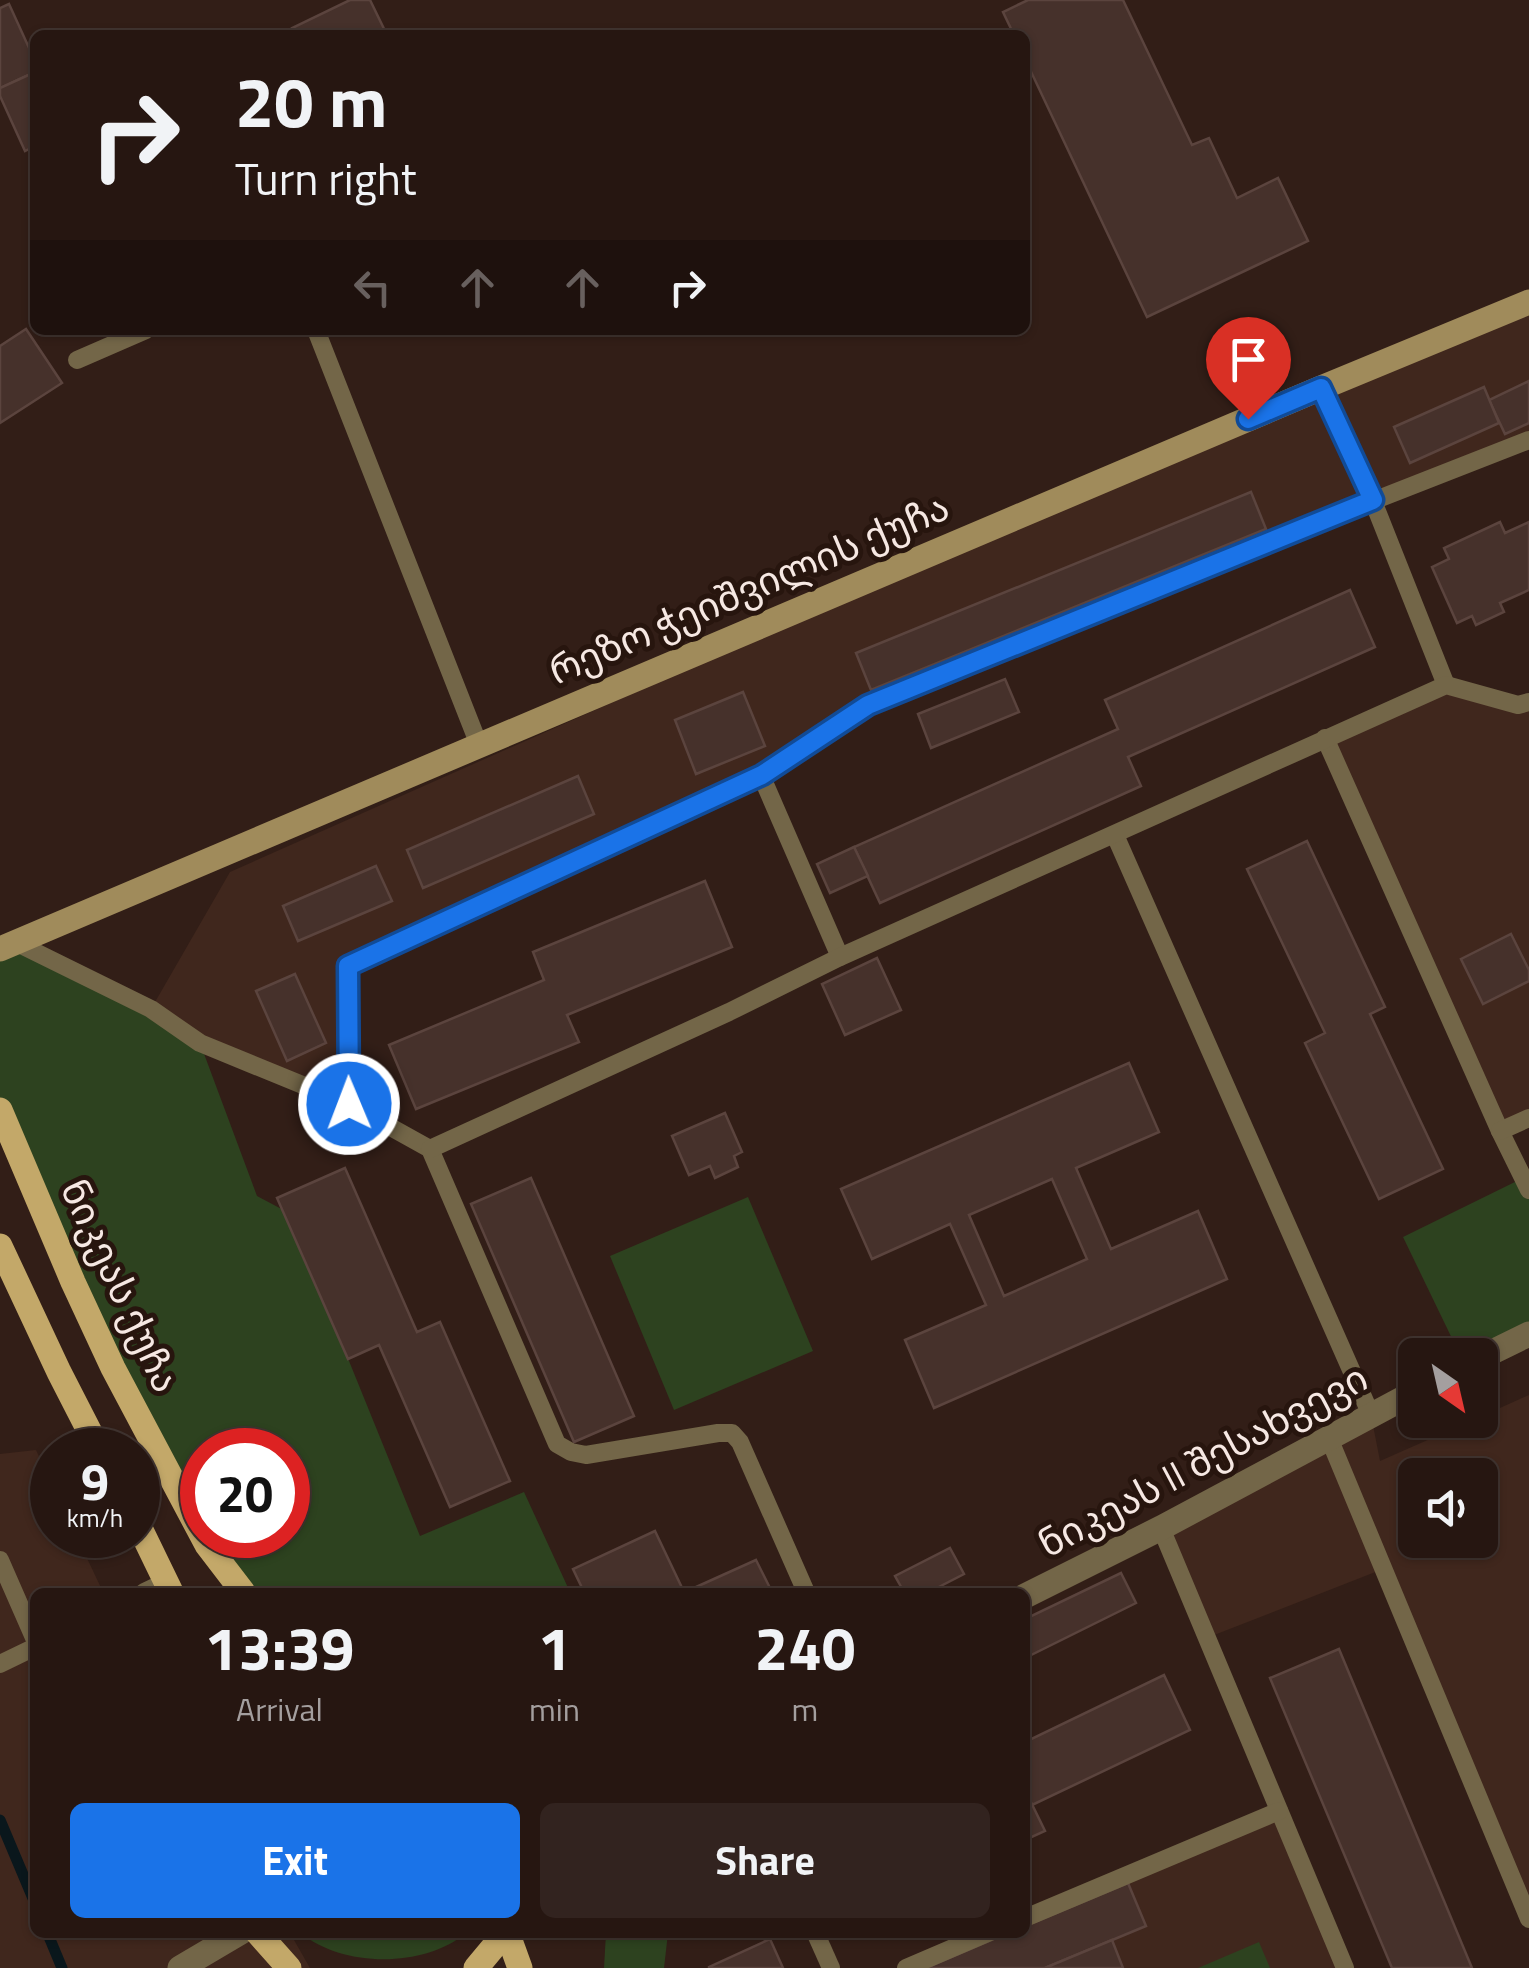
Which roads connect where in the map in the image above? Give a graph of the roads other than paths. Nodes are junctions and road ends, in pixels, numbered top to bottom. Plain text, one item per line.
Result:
1 (1529, 302) edge
2 (134, 335) edge
3 (318, 335) edge
4 (77, 360) dead end
5 (1321, 388) junction
6 (1529, 440) edge
7 (1373, 500) junction
8 (1446, 684) junction
9 (1529, 702) edge
10 (1325, 738) junction
11 (479, 744) junction
12 (762, 775) junction
13 (1115, 835) junction
14 (8, 946) edge
15 (840, 957) junction
16 (349, 1104) junction
17 (0, 1110) edge
18 (1529, 1118) edge
19 (1500, 1132) junction
20 (430, 1149) junction
21 (1529, 1190) edge
22 (0, 1246) edge
23 (1529, 1334) edge
24 (1498, 1349) edge
25 (1398, 1401) edge
26 (1371, 1416) junction
27 (88, 1428) edge
28 (1329, 1438) junction
29 (1161, 1528) junction
30 (150, 1558) edge
31 (0, 1560) edge
32 (161, 1588) edge
33 (240, 1588) edge
34 (804, 1588) edge
35 (1030, 1594) edge
36 (30, 1631) edge
37 (30, 1646) edge
38 (0, 1664) edge
39 (1279, 1811) junction
40 (1030, 1916) edge
41 (1529, 1919) edge
42 (231, 1938) edge
43 (262, 1938) edge
44 (501, 1938) edge
45 (508, 1938) edge
46 (818, 1938) edge
47 (976, 1938) edge
48 (180, 1968) edge
49 (289, 1968) edge
50 (476, 1968) edge
51 (520, 1968) edge
52 (831, 1968) edge
53 (906, 1968) edge
54 (1345, 1968) edge

1 - 5 main road, რეზო ჭეიშვილის ქუჩა
2 - 4 lane
3 - 11 lane
5 - 7 lane
5 - 11 main road, რეზო ჭეიშვილის ქუჩა
6 - 7 lane
7 - 8 lane
7 - 12 lane
8 - 9 lane
8 - 10 lane
10 - 13 lane
10 - 19 lane
11 - 14 main road, რეზო ჭეიშვილის ქუჩა
12 - 15 lane
12 - 16 lane
13 - 15 lane
13 - 26 lane
14 - 16 lane
15 - 20 lane
16 - 20 lane
17 - 33 main road, ნიკეას ქუჩა
18 - 19 lane
19 - 21 lane
20 - 34 lane
22 - 27 main road
23 - 24 street
25 - 26 street, ნიკეას II შესახვევი
26 - 28 street, ნიკეას II შესახვევი
28 - 29 street, ნიკეას II შესახვევი
28 - 41 lane
29 - 35 street, ნიკეას II შესახვევი
29 - 39 lane
30 - 32 main road
31 - 36 lane
37 - 38 lane
39 - 40 lane
39 - 54 lane
42 - 48 street
43 - 49 main road
44 - 50 main road
45 - 51 main road
46 - 52 lane
47 - 53 lane

